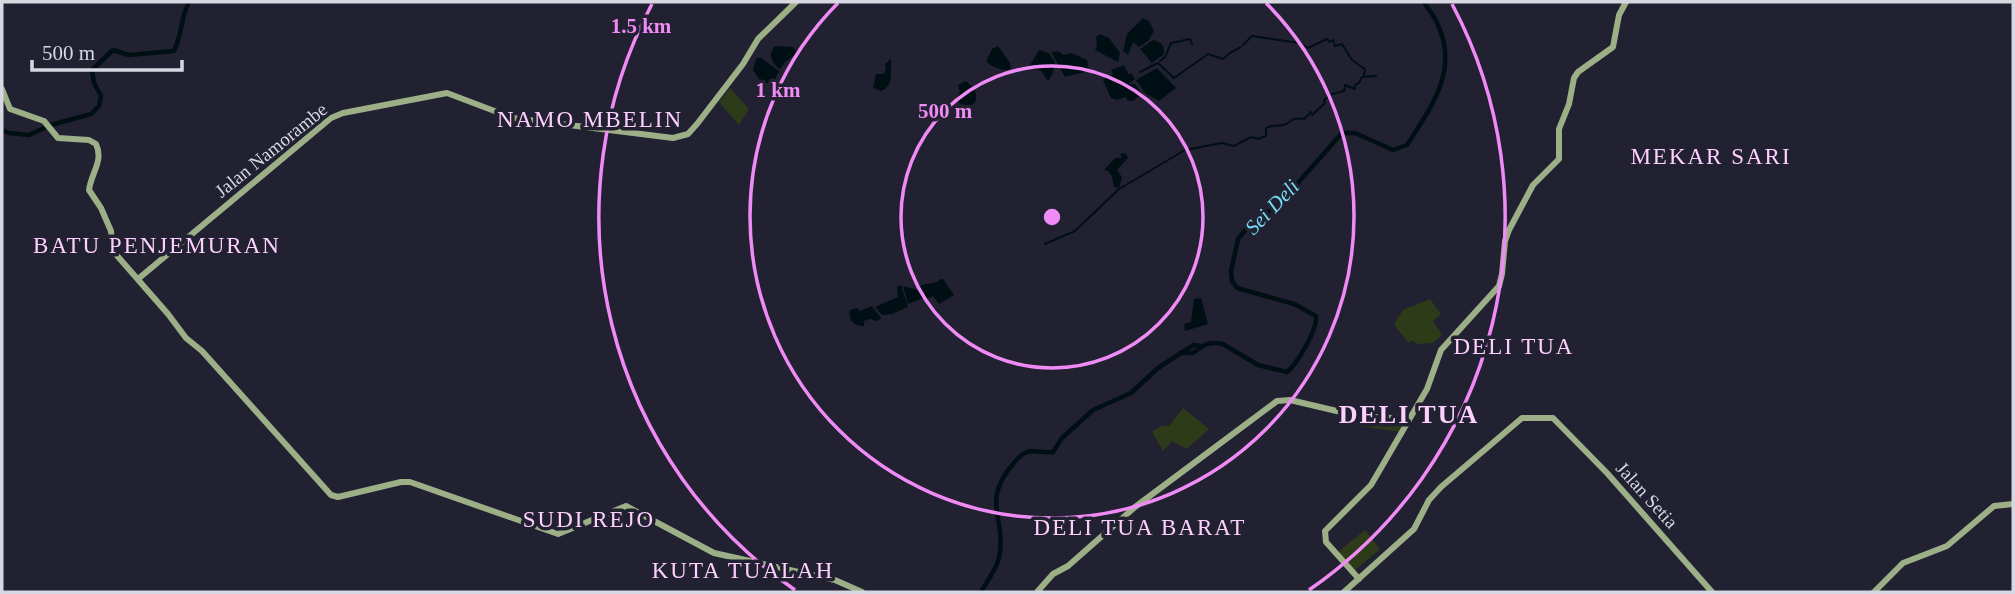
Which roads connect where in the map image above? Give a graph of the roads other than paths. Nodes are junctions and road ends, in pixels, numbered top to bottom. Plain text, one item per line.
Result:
1 (796, 2) edge
2 (1626, 2) edge
3 (2, 89) edge
4 (138, 279) junction
5 (1410, 418) junction
6 (2013, 504) edge
7 (1358, 580) junction
8 (862, 592) edge
9 (1037, 592) edge
10 (1344, 592) edge
11 (1712, 592) edge
12 (1874, 592) edge

1 - 4 main road, Jalan Namorambe
2 - 5 main road
3 - 4 main road
4 - 8 main road
5 - 7 main road
5 - 9 main road
6 - 12 main road
7 - 10 main road
7 - 11 main road, Jalan Setia

